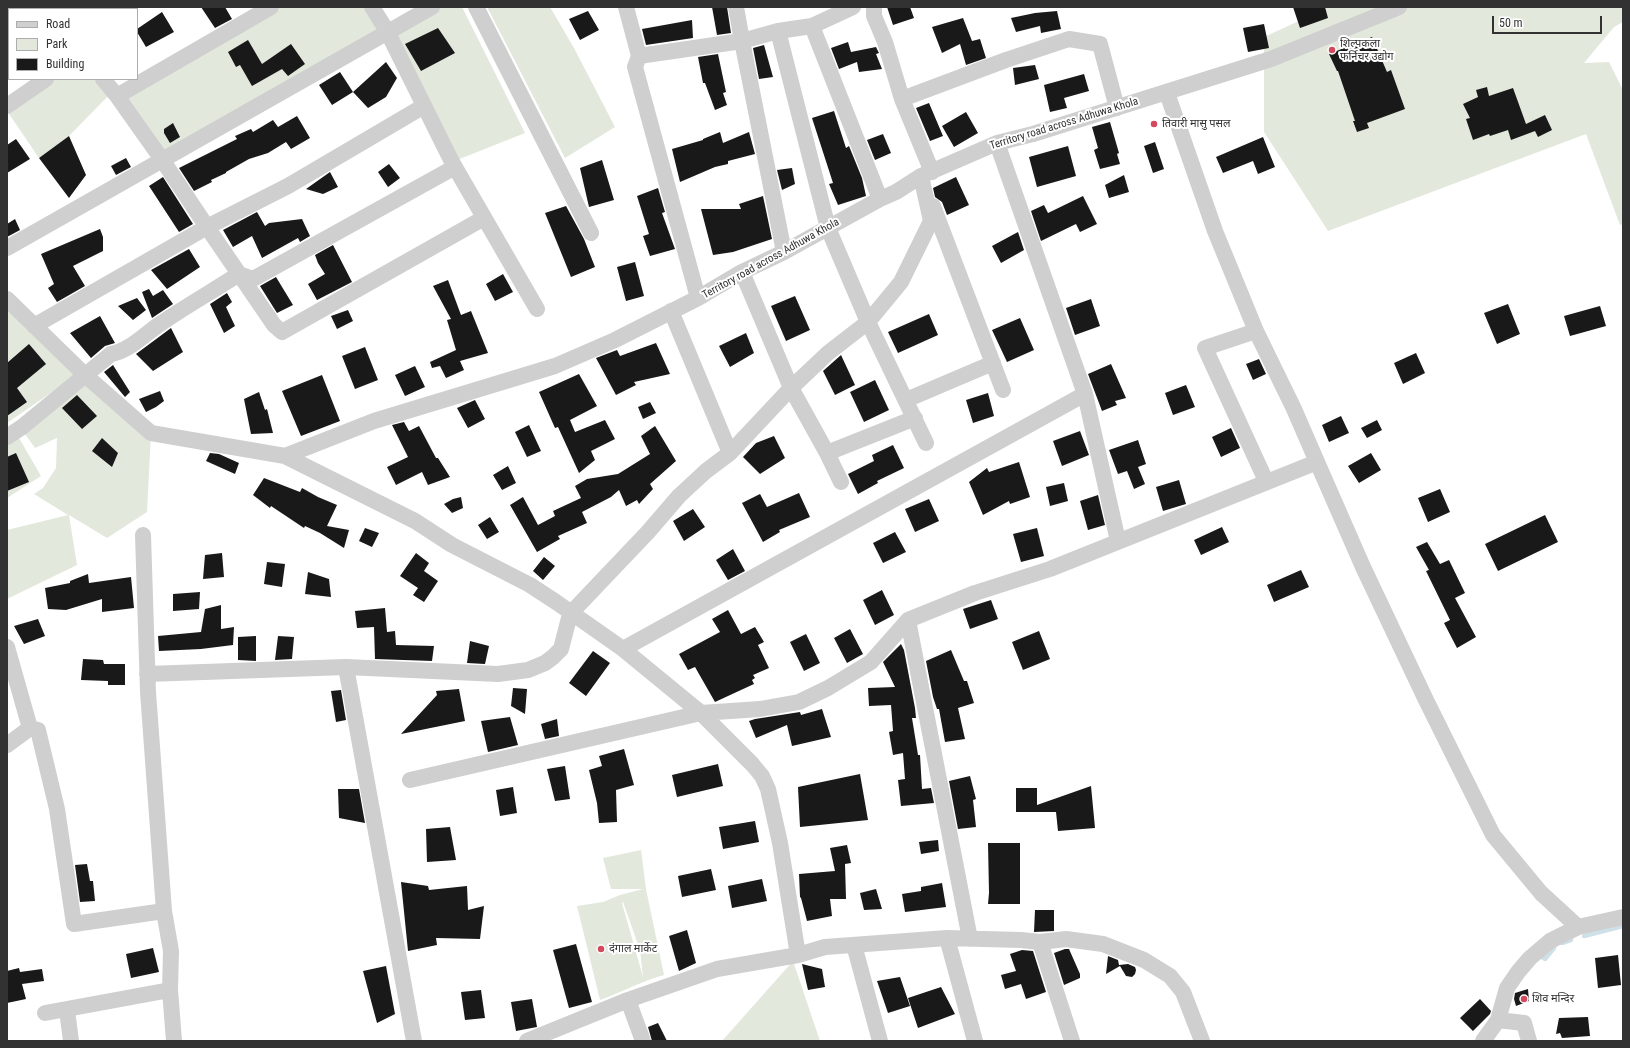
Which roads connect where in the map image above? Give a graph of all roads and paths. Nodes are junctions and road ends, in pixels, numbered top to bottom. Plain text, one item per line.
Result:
1 (271, 7) edge
2 (372, 7) edge
3 (432, 7) edge
4 (476, 7) edge
5 (626, 7) edge
6 (736, 7) edge
7 (853, 7) edge
8 (874, 7) edge
9 (1399, 7) edge
10 (812, 26) junction
11 (387, 31) junction
12 (778, 31) junction
13 (742, 41) junction
14 (639, 56) junction
15 (45, 80) edge
16 (105, 80) edge
17 (1167, 93) junction
18 (117, 96) junction
19 (902, 99) junction
20 (7, 106) edge
21 (424, 106) junction
22 (1117, 108) junction
23 (997, 143) junction
24 (163, 161) junction
25 (455, 167) junction
26 (926, 174) junction
27 (880, 199) junction
28 (484, 218) junction
29 (207, 227) junction
30 (828, 228) junction
31 (591, 232) dead end
32 (7, 248) edge
33 (784, 252) junction
34 (742, 272) junction
35 (239, 274) junction
36 (698, 298) junction
37 (7, 299) edge
38 (537, 309) dead end
39 (671, 311) junction
40 (868, 322) junction
41 (34, 326) junction
42 (1256, 331) junction
43 (993, 363) junction
44 (85, 374) junction
45 (791, 388) junction
46 (1003, 390) dead end
47 (1086, 394) junction
48 (906, 400) junction
49 (915, 418) junction
50 (7, 437) edge
51 (926, 443) dead end
52 (730, 453) junction
53 (827, 453) junction
54 (285, 456) junction
55 (1317, 462) junction
56 (1266, 481) junction
57 (841, 482) dead end
58 (143, 535) dead end
59 (1118, 541) junction
60 (570, 614) junction
61 (908, 620) junction
62 (7, 647) edge
63 (623, 649) junction
64 (346, 666) junction
65 (147, 674) junction
66 (701, 713) junction
67 (30, 728) junction
68 (7, 744) edge
69 (410, 780) dead end
70 (164, 910) junction
71 (1623, 917) edge
72 (1578, 927) junction
73 (947, 938) junction
74 (970, 939) junction
75 (1040, 942) junction
76 (854, 945) junction
77 (798, 955) junction
78 (170, 990) junction
79 (628, 1000) junction
80 (66, 1010) junction
81 (45, 1014) dead end
82 (1498, 1020) junction
83 (533, 1040) edge
84 (71, 1041) edge
85 (174, 1041) edge
86 (414, 1041) edge
87 (643, 1041) edge
88 (880, 1041) edge
89 (975, 1041) edge
90 (1072, 1041) edge
91 (1202, 1041) edge
92 (1483, 1041) edge
93 (1529, 1041) edge

1 - 18 street
2 - 11 street
3 - 11 street
4 - 31 street
5 - 14 street
6 - 13 street
7 - 10 street
8 - 19 street
9 - 17 street, Territory road across Adhuwa Khola
10 - 12 street
10 - 27 street
11 - 21 street
11 - 24 street
12 - 13 street
12 - 30 street
13 - 14 street
13 - 33 street
14 - 36 street
15 - 20 street
16 - 18 street
17 - 22 street, Territory road across Adhuwa Khola
17 - 42 street
18 - 24 street
19 - 22 street
19 - 26 street
21 - 25 street
21 - 29 street
22 - 23 street, Territory road across Adhuwa Khola
23 - 26 street, Territory road across Adhuwa Khola
23 - 47 street
24 - 29 street
24 - 32 street
25 - 28 street
25 - 35 street
26 - 27 street, Territory road across Adhuwa Khola
26 - 40 street
26 - 43 street
27 - 30 street, Territory road across Adhuwa Khola
28 - 35 street
28 - 38 street
29 - 35 street
29 - 41 street
30 - 33 street, Territory road across Adhuwa Khola
30 - 40 street
33 - 34 street, Territory road across Adhuwa Khola
34 - 36 street, Territory road across Adhuwa Khola
34 - 45 street
35 - 44 street
36 - 39 street, Territory road across Adhuwa Khola
37 - 41 street
39 - 52 street
39 - 54 street, Territory road across Adhuwa Khola
40 - 45 street
40 - 48 street
41 - 44 street
42 - 55 street
42 - 56 street
43 - 46 street
43 - 48 street
44 - 50 street
44 - 54 street
45 - 52 street
45 - 53 street
47 - 59 street
47 - 63 street
48 - 49 street
49 - 51 street
49 - 53 street
52 - 60 street
53 - 57 street
54 - 60 street
55 - 56 street
55 - 72 street
56 - 59 street
58 - 65 street
59 - 61 street
60 - 63 street
60 - 64 street
61 - 66 street
61 - 74 street
62 - 67 street
63 - 66 street
64 - 65 street
64 - 86 street
65 - 70 street
66 - 69 street
66 - 77 street
67 - 68 street
67 - 70 street
70 - 78 street
71 - 72 street
72 - 82 street
73 - 74 street
73 - 76 street
73 - 89 street
74 - 75 street
75 - 90 street
75 - 91 street
76 - 77 street
76 - 88 street
77 - 79 street
78 - 80 street
78 - 85 street
79 - 83 street
79 - 87 street
80 - 81 street
80 - 84 street
82 - 92 street
82 - 93 street

